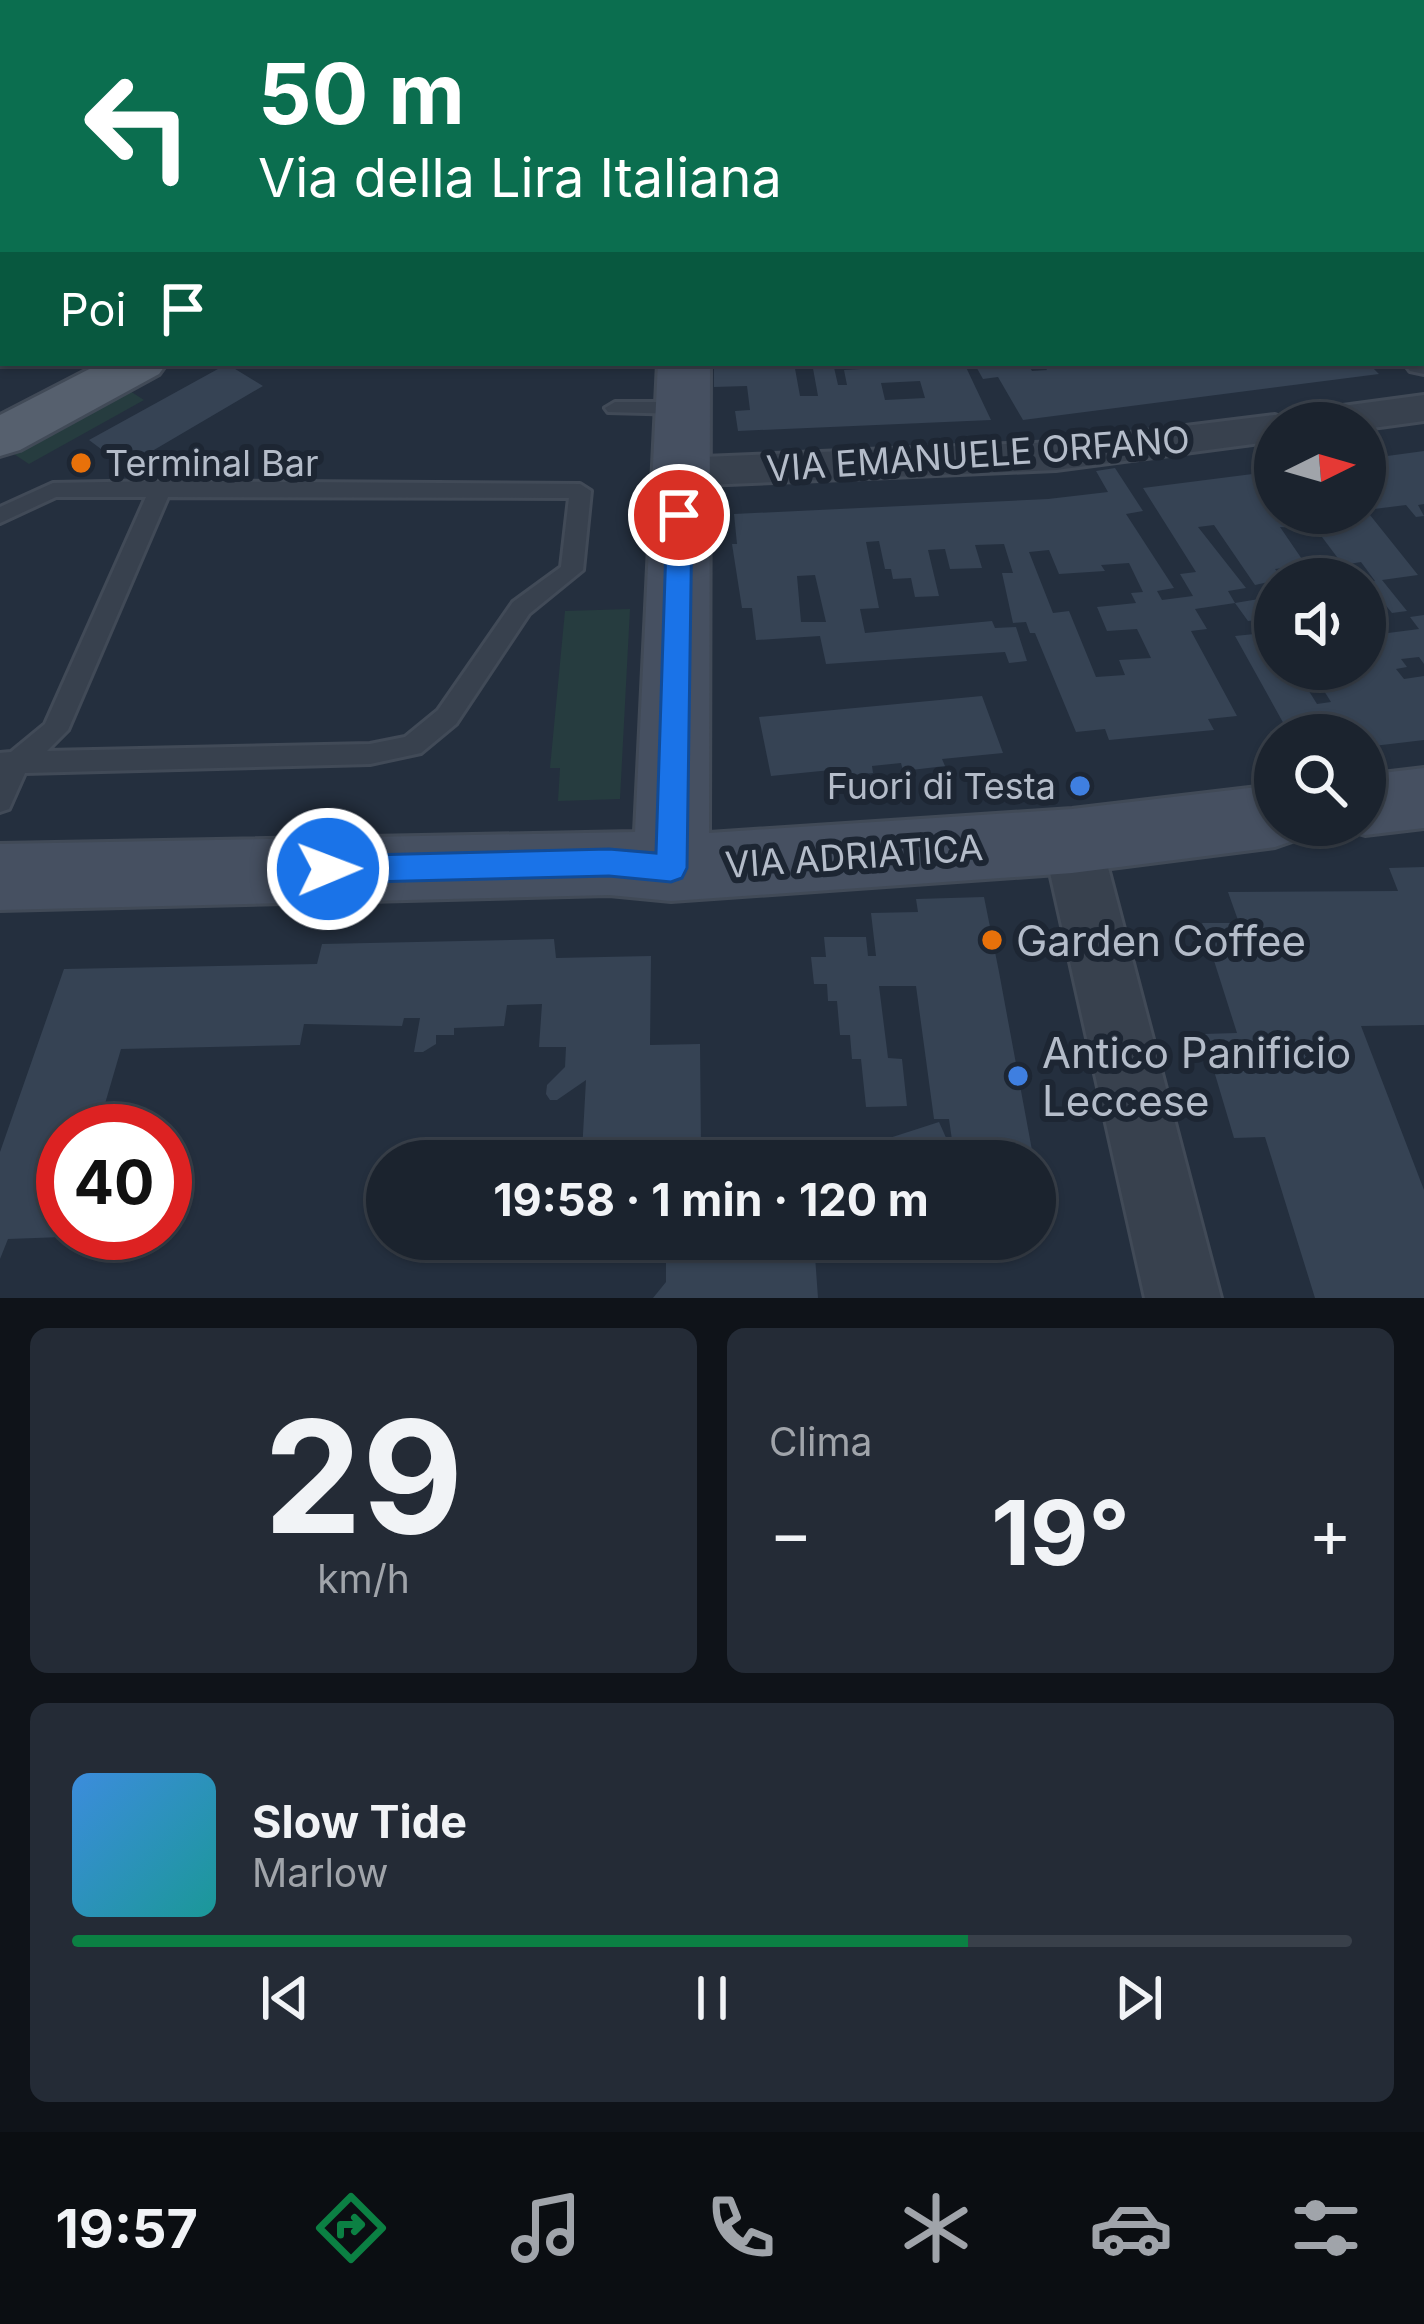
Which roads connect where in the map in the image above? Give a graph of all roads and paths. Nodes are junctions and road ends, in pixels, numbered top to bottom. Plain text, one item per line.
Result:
1 (70, 366) edge
2 (135, 366) edge
3 (684, 385) edge
4 (0, 404) edge
5 (615, 408) dead end
6 (1424, 408) edge
7 (1386, 413) edge
8 (1254, 431) edge
9 (0, 438) edge
10 (680, 472) junction
11 (160, 488) junction
12 (0, 516) edge
13 (8, 763) edge
14 (1424, 798) edge
15 (0, 801) edge
16 (1386, 803) edge
17 (1254, 819) edge
18 (1072, 841) junction
19 (671, 868) junction
20 (0, 878) edge
21 (1183, 1298) edge

1 - 4 main road
2 - 9 main road
3 - 5 lane
3 - 10 street
6 - 7 street
8 - 10 street, VIA EMANUELE ORFANO
10 - 19 street
11 - 12 lane
11 - 13 lane
11 - 13 lane
13 - 15 lane
14 - 16 street
17 - 18 street, VIA ADRIATICA
18 - 19 street, VIA ADRIATICA
18 - 21 street
19 - 20 street, VIA ADRIATICA

